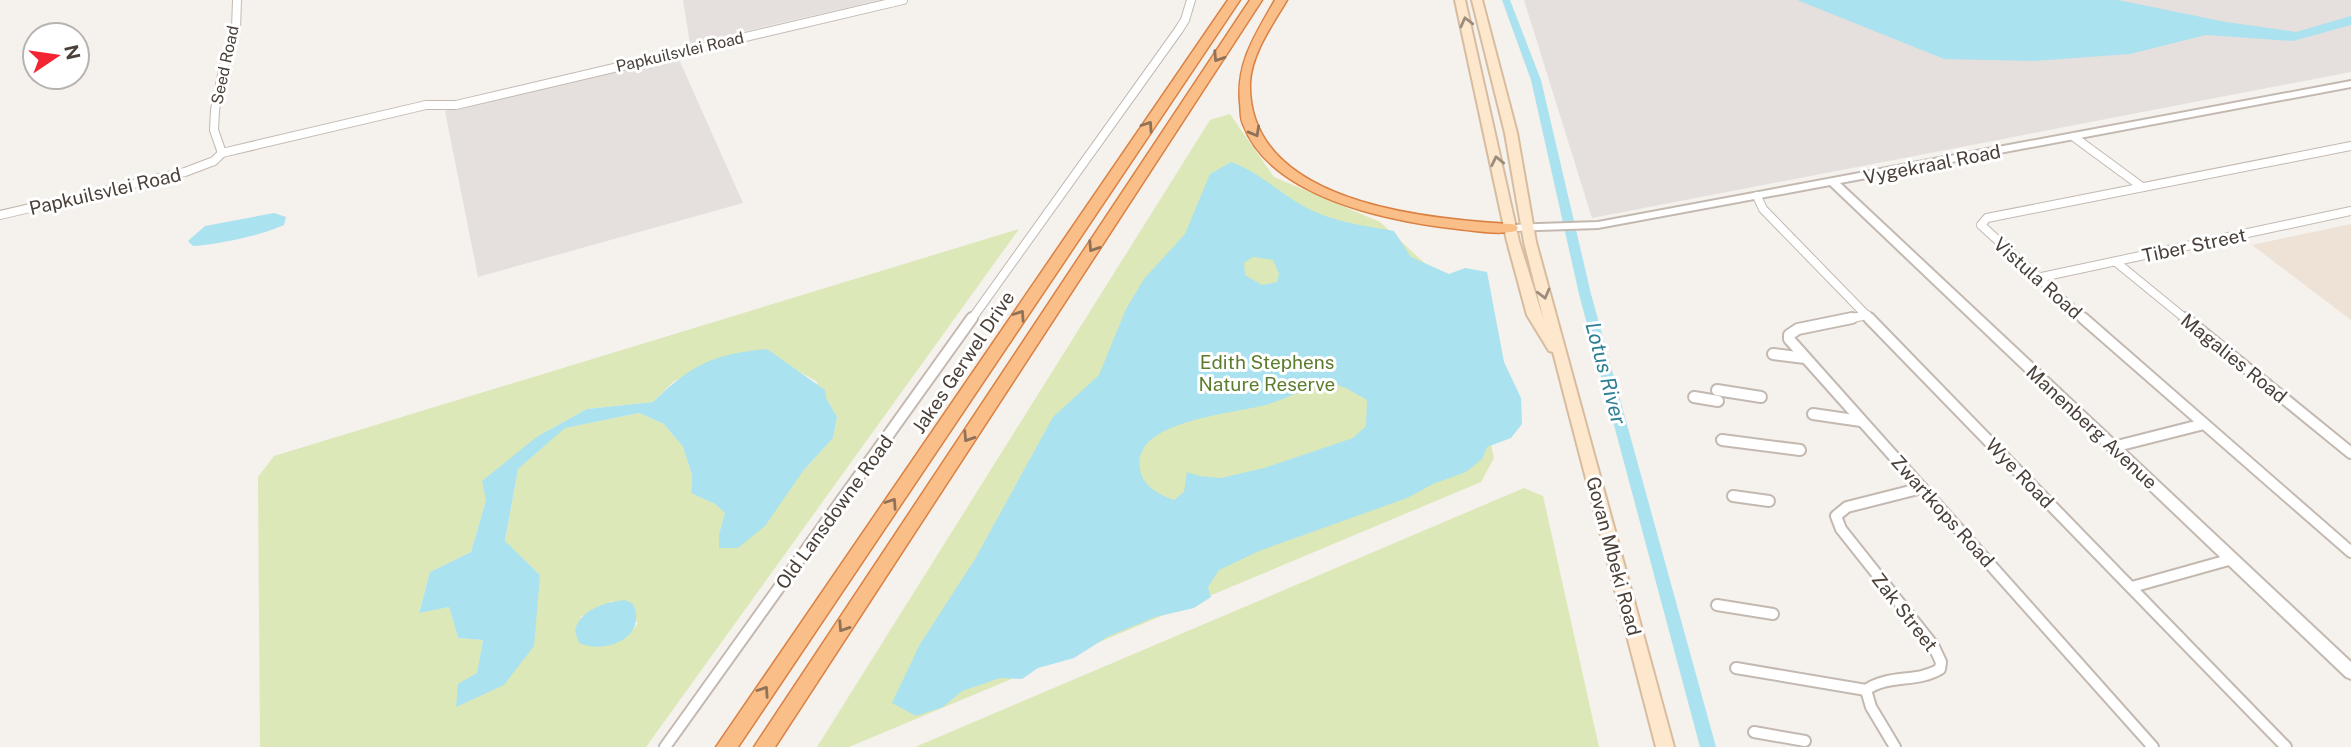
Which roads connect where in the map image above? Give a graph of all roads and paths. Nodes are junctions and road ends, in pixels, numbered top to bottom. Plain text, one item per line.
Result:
1 (237, 0) edge
2 (903, 0) edge
3 (1191, 0) edge
4 (1220, 0) edge
5 (1234, 0) edge
6 (1256, 0) edge
7 (1281, 0) edge
8 (1460, 0) edge
9 (1477, 0) edge
10 (2351, 84) edge
11 (1168, 98) junction
12 (2074, 136) junction
13 (2351, 145) edge
14 (2340, 148) junction
15 (222, 153) junction
16 (2351, 155) edge
17 (1833, 182) junction
18 (2142, 187) junction
19 (1757, 196) junction
20 (2351, 211) edge
21 (0, 215) edge
22 (1511, 228) junction
23 (1527, 228) junction
24 (2116, 262) junction
25 (2037, 278) junction
26 (1867, 315) junction
27 (1773, 354) dead end
28 (1805, 358) junction
29 (1563, 364) junction
30 (1694, 397) dead end
31 (1760, 397) dead end
32 (1813, 414) dead end
33 (1862, 421) junction
34 (2204, 424) junction
35 (1722, 440) dead end
36 (2113, 447) junction
37 (1800, 450) dead end
38 (2351, 453) edge
39 (1922, 488) junction
40 (1733, 496) dead end
41 (1769, 501) dead end
42 (2351, 552) edge
43 (2232, 559) junction
44 (2132, 587) junction
45 (1717, 605) dead end
46 (1773, 614) dead end
47 (1736, 668) dead end
48 (2351, 672) edge
49 (1866, 690) junction
50 (1754, 732) dead end
51 (1805, 741) dead end
52 (665, 747) edge
53 (726, 747) edge
54 (764, 747) edge
55 (1665, 747) edge
56 (1895, 747) edge
57 (2152, 747) edge
58 (2287, 747) edge

1 - 15 street, Seed Road
2 - 15 street, Papkuilsvlei Road
3 - 52 street, Old Lansdowne Road
4 - 11 highway
5 - 11 highway, Jakes Gerwel Drive
6 -> 54 highway
7 -> 22 highway
22 -> 8 main road, Govan Mbeki Road
9 - 23 main road, Govan Mbeki Road
10 - 12 street, Vygekraal Road
53 -> 11 highway, Jakes Gerwel Drive
12 - 17 street, Vygekraal Road
12 - 18 street
13 - 14 street, Vistula Road
14 - 16 street
14 - 18 street, Vistula Road
15 - 21 street, Papkuilsvlei Road
17 - 19 street, Vygekraal Road
17 - 36 street, Manenberg Avenue
18 - 25 street, Vistula Road
19 - 23 street, Vygekraal Road
19 - 26 street, Wye Road
20 - 24 street, Tiber Street
22 - 23 street, Vygekraal Road
22 - 29 main road, Govan Mbeki Road
23 -> 29 main road, Govan Mbeki Road
24 - 25 street, Tiber Street
24 - 38 street, Magalies Road
25 - 34 street, Vistula Road
26 - 28 street, Zwartkops Road
26 - 44 street, Wye Road
27 - 28 street
28 - 33 street, Zwartkops Road
29 - 55 main road, Govan Mbeki Road
30 - 31 street
32 - 33 street
33 - 39 street, Zwartkops Road
34 - 36 street
34 - 42 street, Vistula Road
35 - 37 street
36 - 43 street, Manenberg Avenue
39 - 49 street, Zak Street
39 - 57 street, Zwartkops Road
40 - 41 street
43 - 44 street
43 - 48 street, Manenberg Avenue
44 - 58 street, Wye Road
45 - 46 street
47 - 49 street
49 - 56 street
50 - 51 street

